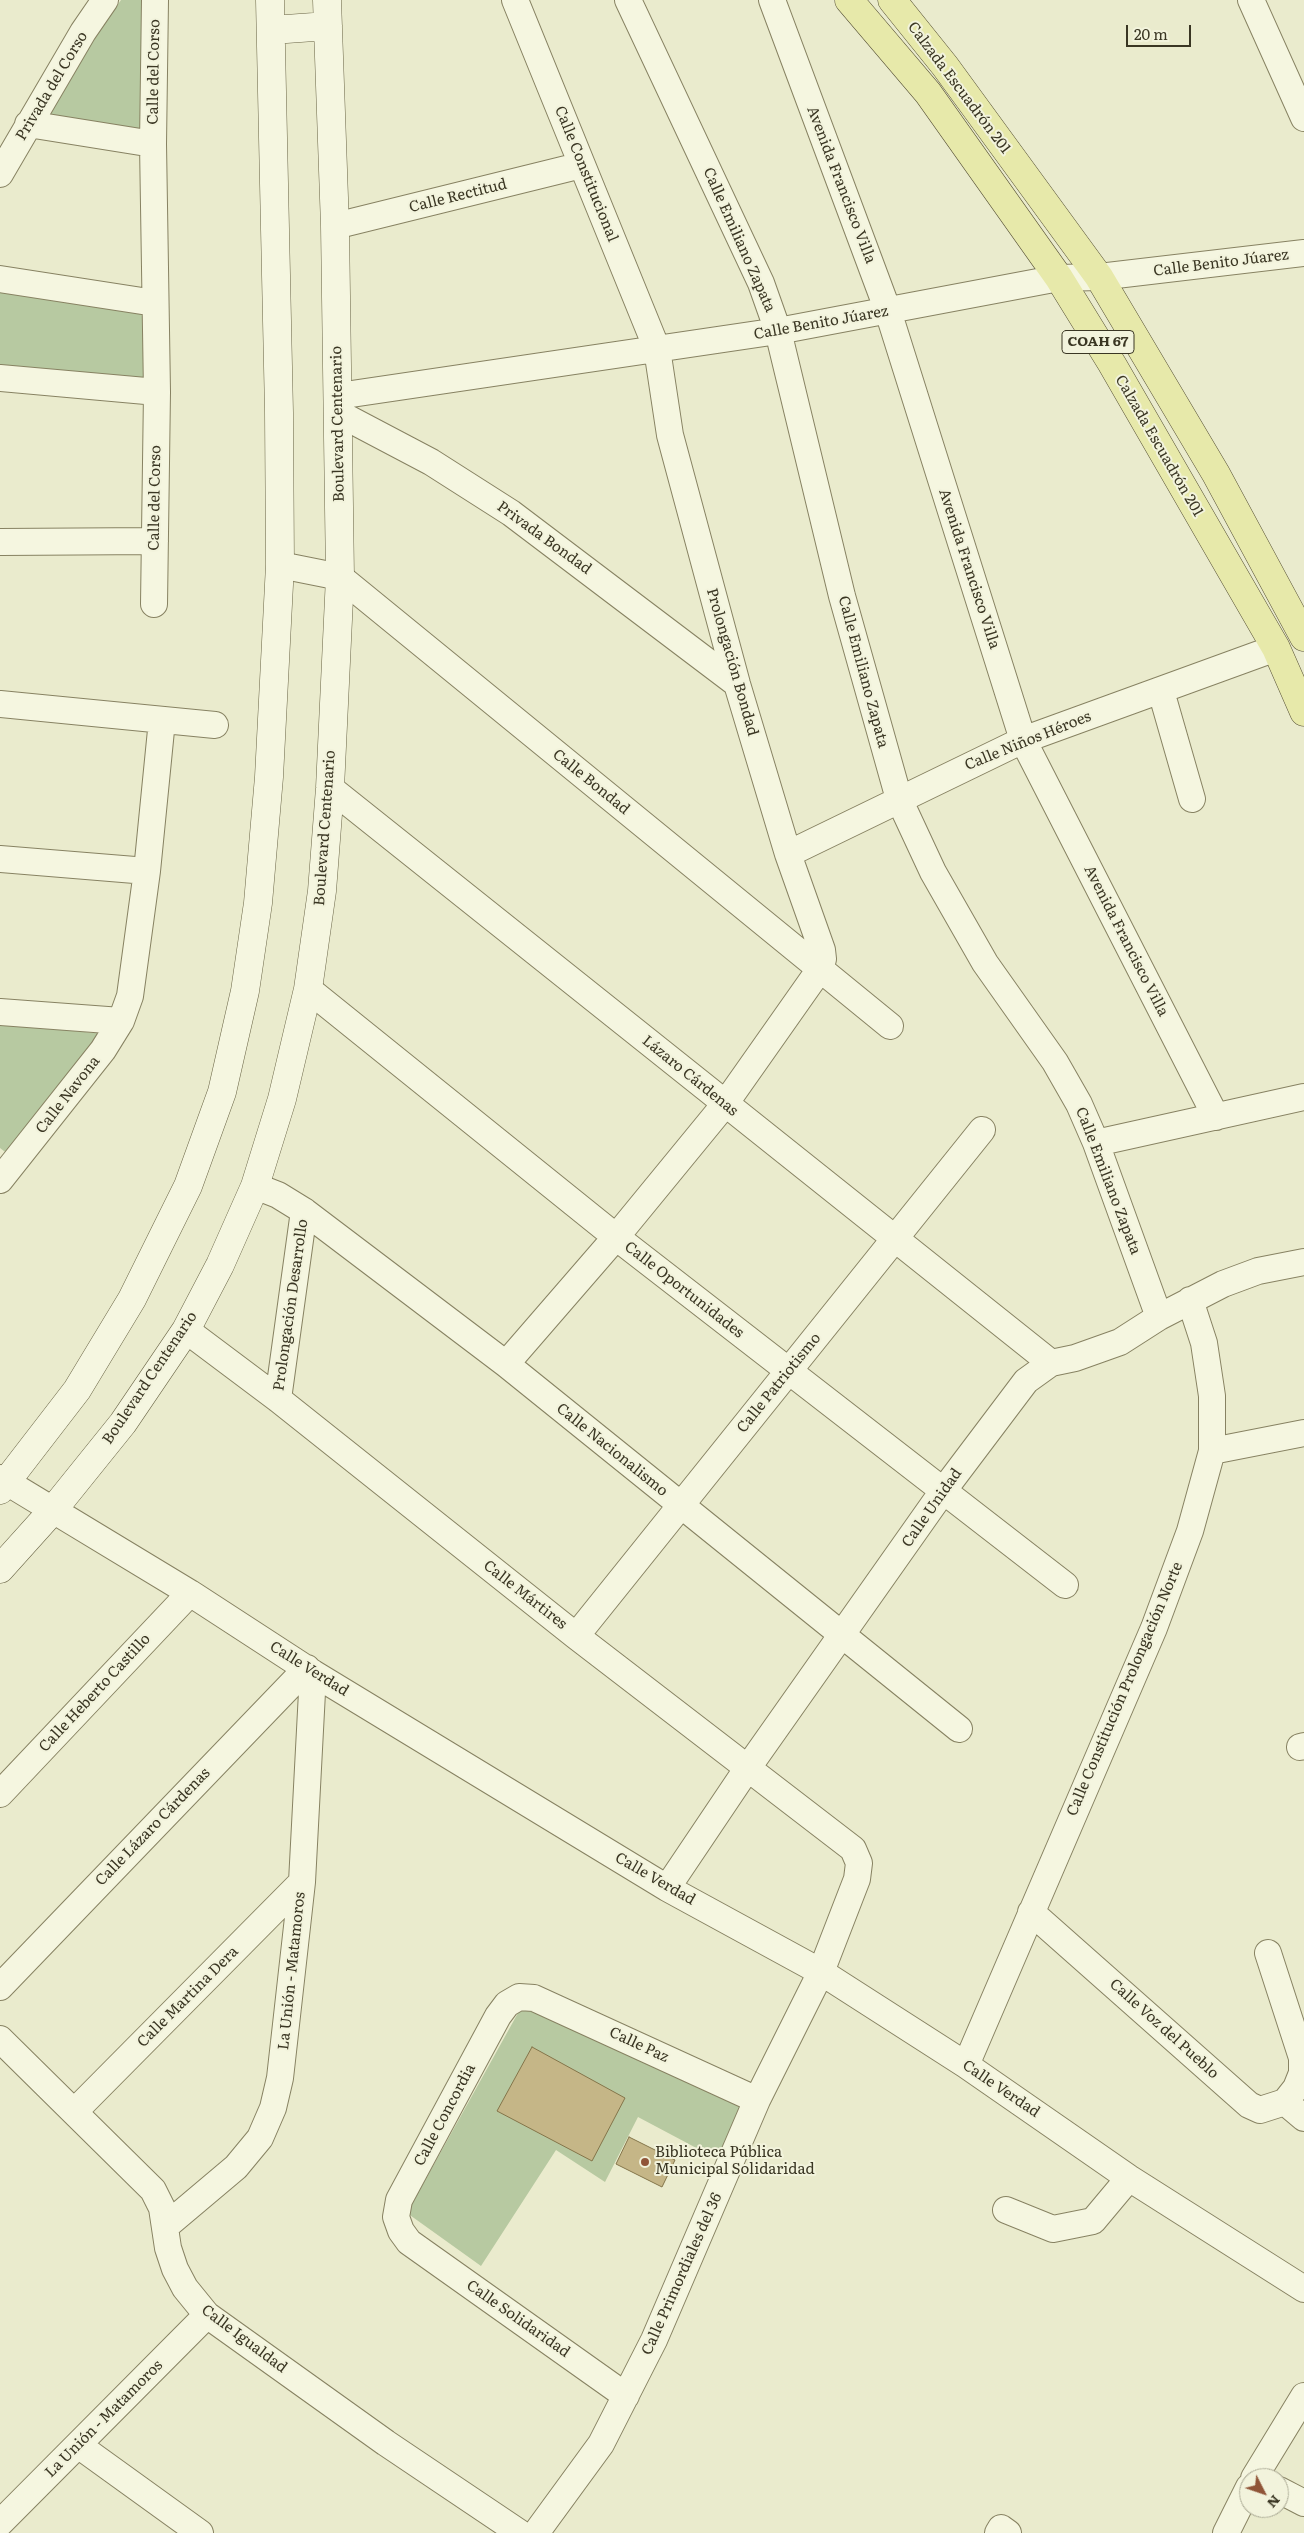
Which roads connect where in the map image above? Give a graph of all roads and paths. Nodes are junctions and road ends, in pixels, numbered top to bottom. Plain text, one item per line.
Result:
1 (105, 0) edge
2 (155, 0) edge
3 (270, 0) edge
4 (514, 0) edge
5 (628, 0) edge
6 (772, 0) edge
7 (849, 0) edge
8 (892, 0) edge
9 (1251, 0) edge
10 (327, 13) edge
11 (272, 30) junction
12 (1304, 118) edge
13 (28, 124) junction
14 (153, 144) junction
15 (582, 166) junction
16 (0, 174) edge
17 (335, 226) junction
18 (1304, 253) edge
19 (1099, 277) junction
20 (1059, 278) junction
21 (0, 279) edge
22 (156, 303) junction
23 (888, 311) junction
24 (778, 331) junction
25 (657, 349) junction
26 (0, 378) edge
27 (157, 392) junction
28 (338, 404) junction
29 (0, 542) edge
30 (155, 542) junction
31 (280, 565) junction
32 (340, 577) junction
33 (154, 604) dead end
34 (1304, 637) edge
35 (1276, 648) junction
36 (737, 684) junction
37 (1161, 691) junction
38 (0, 704) edge
39 (1304, 712) edge
40 (162, 720) junction
41 (215, 725) dead end
42 (1023, 740) junction
43 (330, 788) junction
44 (899, 799) junction
45 (1192, 799) dead end
46 (788, 854) junction
47 (0, 859) edge
48 (147, 871) junction
49 (820, 969) junction
50 (308, 989) junction
51 (0, 1012) edge
52 (121, 1021) junction
53 (890, 1026) dead end
54 (1304, 1097) edge
55 (725, 1104) junction
56 (1216, 1116) junction
57 (982, 1130) dead end
58 (1096, 1143) junction
59 (4, 1167) edge
60 (255, 1186) junction
61 (304, 1210) junction
62 (616, 1237) junction
63 (895, 1239) junction
64 (1304, 1262) edge
65 (1190, 1300) junction
66 (1159, 1317) junction
67 (186, 1330) junction
68 (1051, 1363) junction
69 (506, 1364) junction
70 (789, 1371) junction
71 (278, 1399) junction
72 (1304, 1432) edge
73 (1212, 1451) junction
74 (2, 1483) edge
75 (943, 1490) junction
76 (680, 1506) junction
77 (53, 1510) junction
78 (0, 1569) edge
79 (1065, 1585) dead end
80 (190, 1593) junction
81 (576, 1636) junction
82 (841, 1636) junction
83 (310, 1670) junction
84 (959, 1729) dead end
85 (747, 1769) junction
86 (0, 1794) edge
87 (859, 1863) joint
88 (302, 1882) junction
89 (666, 1888) junction
90 (1031, 1912) junction
91 (1268, 1953) dead end
92 (821, 1972) junction
93 (0, 1987) edge
94 (519, 1997) joint
95 (0, 2039) edge
96 (966, 2065) junction
97 (757, 2100) junction
98 (1295, 2110) edge
99 (74, 2112) junction
100 (1129, 2178) junction
101 (1006, 2210) dead end
102 (166, 2226) junction
103 (409, 2242) joint
104 (1304, 2289) edge
105 (207, 2315) junction
106 (626, 2396) junction
107 (1304, 2396) edge
108 (78, 2445) junction
109 (1261, 2468) edge
110 (1289, 2495) edge
111 (1304, 2503) edge
112 (1239, 2508) edge
113 (0, 2523) edge
114 (191, 2530) edge
115 (520, 2533) edge
116 (536, 2533) edge
117 (1226, 2533) edge

1 - 13 street, Privada del Corso
2 - 14 street, Calle del Corso
3 - 11 main road
4 - 15 street, Calle Constitucional
5 - 24 street, Calle Emiliano Zapata
6 - 23 street, Avenida Francisco Villa
7 - 20 main road, Calzada Escuadrón 201 / COAH 67
8 - 19 main road, Calzada Escuadrón 201 / COAH 67
9 - 12 street
10 - 11 main road
10 - 17 main road, Boulevard Centenario
11 - 31 main road
13 - 14 street, Calle del Corso
13 - 16 street, Privada del Corso
14 - 22 street, Calle del Corso
15 - 17 street, Calle Rectitud
15 - 25 street, Calle Constitucional
17 - 28 main road, Boulevard Centenario
18 - 19 street, Calle Benito Júarez
19 - 20 street, Calle Benito Júarez
19 - 34 main road, Calzada Escuadrón 201 / COAH 67
20 - 23 street, Calle Benito Júarez
20 - 35 main road, Calzada Escuadrón 201 / COAH 67
21 - 22 street
22 - 27 street, Calle del Corso
23 - 24 street, Calle Benito Júarez
23 - 42 street, Avenida Francisco Villa
24 - 25 street, Calle Benito Júarez
24 - 44 street, Calle Emiliano Zapata
25 - 28 street, Calle Benito Júarez
25 - 36 street, Prolongación Bondad
26 - 27 street
27 - 30 street, Calle del Corso
28 - 32 main road, Boulevard Centenario
28 - 36 street, Privada Bondad
29 - 30 street
30 - 33 street, Calle del Corso
31 - 32 street, Calle Bondad
31 - 74 main road
32 - 43 main road, Boulevard Centenario
32 - 49 street, Calle Bondad
35 - 37 street, Calle Niños Héroes
35 - 39 main road, Calzada Escuadrón 201 / COAH 67
36 - 46 street, Prolongación Bondad
37 - 42 street, Calle Niños Héroes
37 - 45 street
38 - 40 street
40 - 41 street
40 - 48 street, Calle Navona
42 - 44 street, Calle Niños Héroes
42 - 56 street, Avenida Francisco Villa
43 - 50 main road, Boulevard Centenario
43 - 55 street, Lázaro Cárdenas
44 - 46 street, Calle Niños Héroes
44 - 58 street, Calle Emiliano Zapata
46 - 49 street, Prolongación Bondad
47 - 48 street
48 - 52 street, Calle Navona
49 - 53 street, Calle Bondad
49 - 55 street
50 - 60 main road, Boulevard Centenario
50 - 62 street, Calle Oportunidades
51 - 52 street
52 - 59 street, Calle Navona
54 - 56 street
55 - 62 street
55 - 63 street, Lázaro Cárdenas
56 - 58 street
57 - 63 street, Calle Patriotismo
58 - 66 street, Calle Emiliano Zapata
60 - 61 street, Calle Nacionalismo
60 - 67 main road, Boulevard Centenario
61 - 69 street, Calle Nacionalismo
61 - 71 street, Prolongación Desarrollo
62 - 69 street
62 - 70 street, Calle Oportunidades
63 - 68 street, Lázaro Cárdenas
63 - 70 street, Calle Patriotismo
64 - 65 street, Calle Unidad
65 - 66 street, Calle Unidad
65 - 73 street, Calle Constitución Prolongación Norte
66 - 68 street, Calle Unidad
67 - 71 street, Calle Mártires
67 - 77 main road, Boulevard Centenario
68 - 75 street, Calle Unidad
69 - 76 street, Calle Nacionalismo
70 - 75 street, Calle Oportunidades
70 - 76 street, Calle Patriotismo
71 - 81 street, Calle Mártires
72 - 73 street
73 - 90 street, Calle Constitución Prolongación Norte
74 - 77 street, Calle Verdad
75 - 79 street, Calle Oportunidades
75 - 82 street, Calle Unidad
76 - 81 street, Calle Patriotismo
76 - 82 street, Calle Nacionalismo
77 - 78 main road, Boulevard Centenario
77 - 80 street, Calle Verdad
80 - 83 street, Calle Verdad
80 - 86 street, Calle Heberto Castillo
81 - 85 street, Calle Mártires
82 - 84 street, Calle Nacionalismo
82 - 85 street, Calle Unidad
83 - 88 street, La Unión - Matamoros
83 - 89 street, Calle Verdad
83 - 93 street, Calle Lázaro Cárdenas
85 - 87 street, Calle Mártires
85 - 89 street, Calle Unidad
87 - 92 street, Calle Primordiales del 36
88 - 99 street, Calle Martina Dera
88 - 102 street, La Unión - Matamoros
89 - 92 street, Calle Verdad
90 - 96 street, Calle Constitución Prolongación Norte
90 - 98 street, Calle Voz del Pueblo
91 - 98 street
92 - 96 street, Calle Verdad
92 - 97 street, Calle Primordiales del 36
94 - 97 street, Calle Paz
94 - 103 street, Calle Concordia
95 - 99 street, Calle Igualdad
96 - 100 street, Calle Verdad
97 - 106 street, Calle Primordiales del 36
99 - 102 street, Calle Igualdad
100 - 101 street
100 - 104 street, Calle Verdad
102 - 105 street, Calle Igualdad
103 - 106 street, Calle Solidaridad
105 - 108 street, La Unión - Matamoros
105 - 115 street, Calle Igualdad
106 - 116 street, Calle Primordiales del 36
107 - 109 street
108 - 113 street, La Unión - Matamoros
108 - 114 street
110 - 111 street
112 - 117 street

